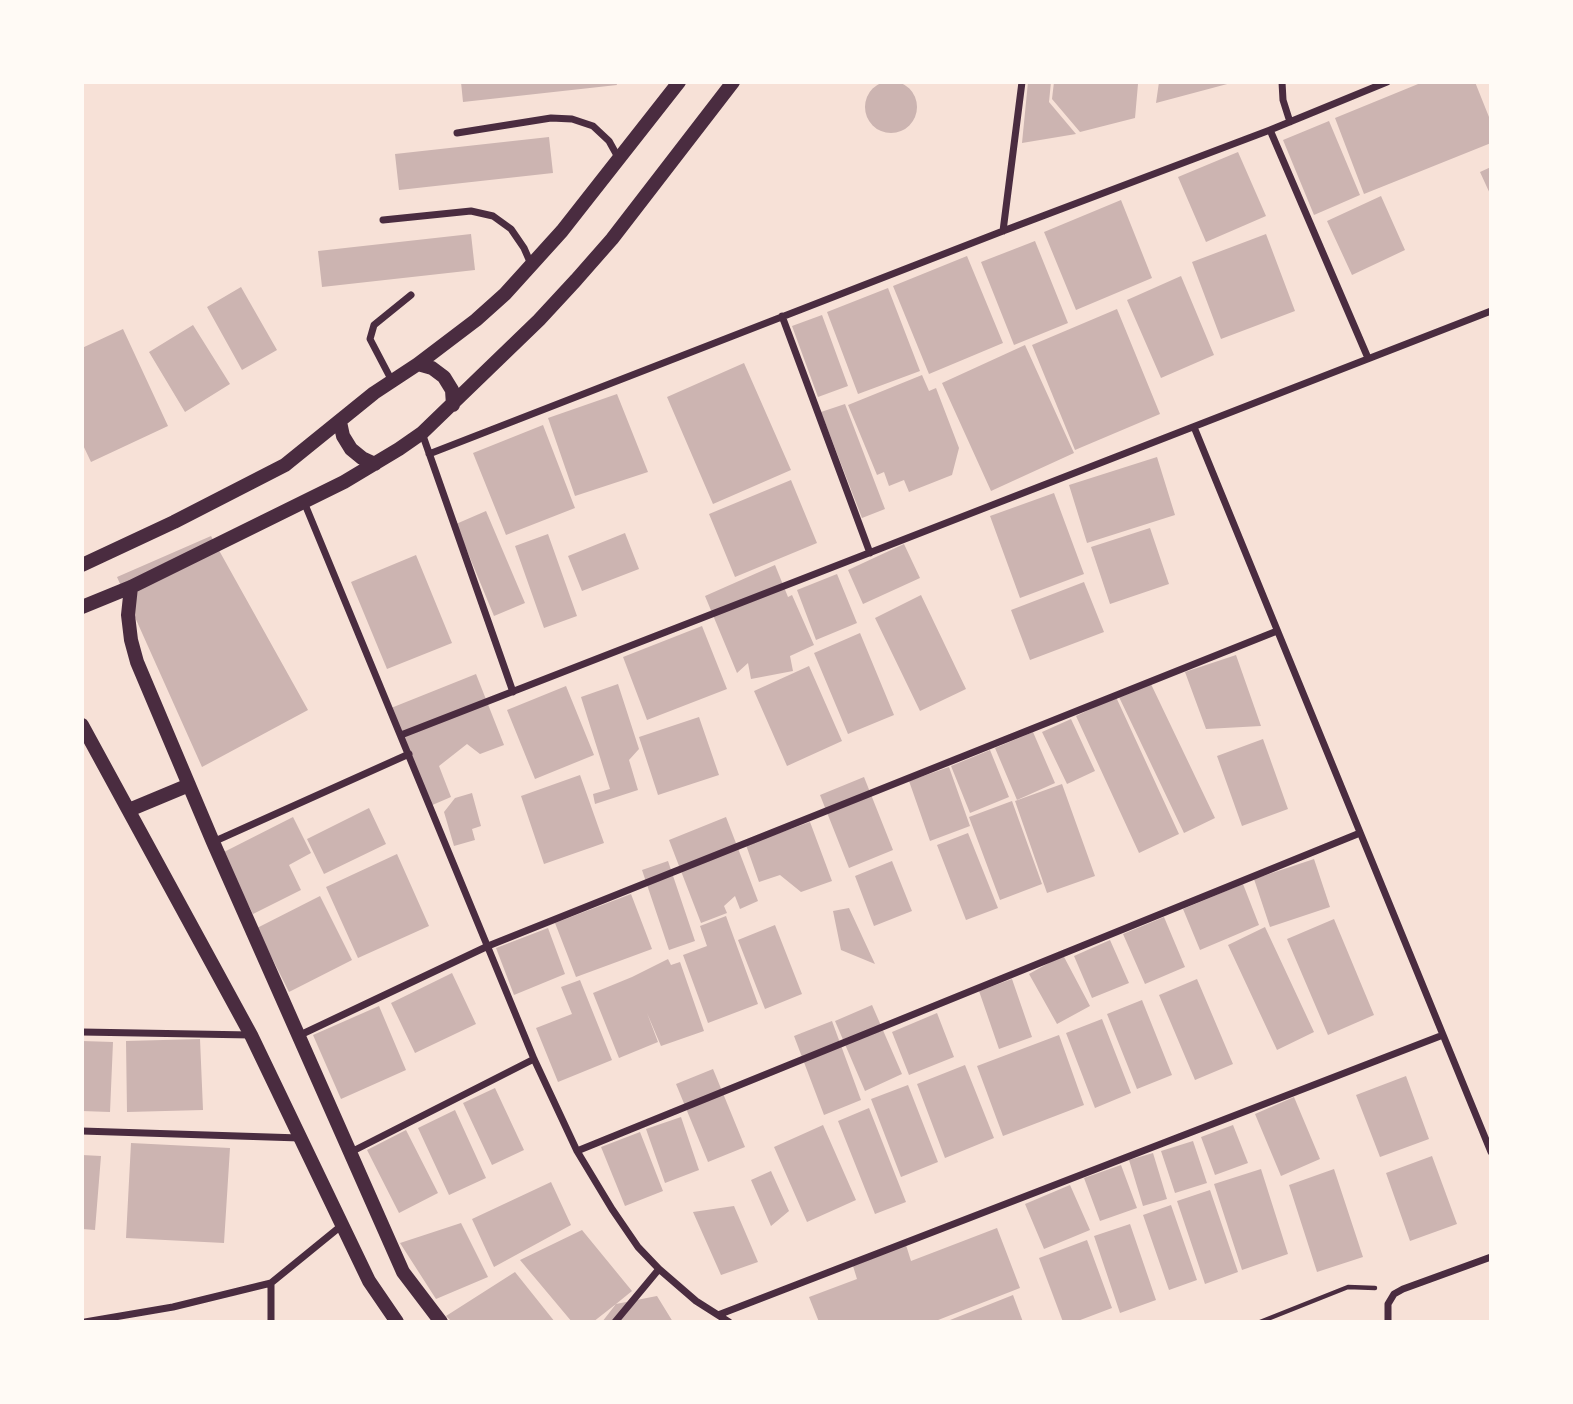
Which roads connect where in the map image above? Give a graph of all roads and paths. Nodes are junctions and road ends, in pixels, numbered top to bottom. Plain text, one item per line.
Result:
1 (679, 82) edge
2 (733, 82) edge
3 (1022, 82) edge
4 (1282, 82) edge
5 (1387, 82) edge
6 (1290, 122) junction
7 (1270, 130) junction
8 (457, 134) dead end
9 (620, 160) junction
10 (383, 220) dead end
11 (1003, 231) junction
12 (531, 265) junction
13 (411, 295) dead end
14 (1491, 311) edge
15 (782, 316) junction
16 (1368, 358) junction
17 (418, 364) junction
18 (392, 381) junction
19 (453, 405) junction
20 (340, 422) junction
21 (1194, 427) junction
22 (422, 433) junction
23 (429, 454) junction
24 (375, 464) junction
25 (304, 502) junction
26 (870, 553) junction
27 (82, 565) edge
28 (131, 587) junction
29 (82, 607) edge
30 (1277, 631) junction
31 (513, 692) junction
32 (82, 724) edge
33 (401, 735) junction
34 (409, 754) junction
35 (189, 785) junction
36 (129, 810) junction
37 (1360, 833) junction
38 (213, 842) junction
39 (488, 946) junction
40 (82, 1032) edge
41 (251, 1035) junction
42 (1443, 1035) junction
43 (298, 1036) junction
44 (534, 1059) junction
45 (82, 1131) edge
46 (300, 1138) junction
47 (578, 1151) junction
48 (1491, 1152) edge
49 (350, 1153) junction
50 (341, 1226) junction
51 (1491, 1257) edge
52 (659, 1269) junction
53 (271, 1283) junction
54 (1394, 1294) junction
55 (718, 1315) junction
56 (271, 1318) edge
57 (121, 1319) edge
58 (85, 1322) edge
59 (397, 1322) edge
60 (441, 1322) edge
61 (615, 1322) edge
62 (729, 1322) edge
63 (1261, 1322) edge
64 (1388, 1322) edge

1 - 9 main road
2 - 19 main road
3 - 11 street
4 - 6 street
5 - 6 street
6 - 7 street
7 - 11 street
7 - 16 street
8 - 9 street
9 - 12 main road
10 - 12 street
11 - 15 street
12 - 17 main road
13 - 18 street
14 - 16 street
15 - 23 street
15 - 26 street
16 - 21 street
17 - 18 main road
17 - 19 main road
18 - 20 main road
19 - 22 main road
20 - 24 main road
20 - 27 main road
21 - 26 street
21 - 30 street
22 - 23 street
22 - 24 main road
23 - 31 street
24 - 25 main road
25 - 28 main road
25 - 33 street
26 - 31 street
28 - 29 main road
28 - 35 main road
30 - 37 street
30 - 39 street
31 - 33 street
32 - 36 main road
33 - 34 street
34 - 38 street
34 - 39 street
35 - 36 main road
35 - 38 main road
36 - 41 main road
37 - 42 street
37 - 47 street
38 - 43 main road
39 - 43 street
39 - 44 street
40 - 41 street
41 - 46 main road
42 - 48 street
42 - 55 street
43 - 49 main road
44 - 47 street
44 - 49 street
45 - 46 street
46 - 50 main road
47 - 52 street
49 - 60 main road
50 - 53 street
50 - 59 main road
51 - 54 street
52 - 55 street
52 - 61 street
53 - 56 street
53 - 57 street
54 - 63 path
54 - 64 street
55 - 62 street
57 - 58 street

